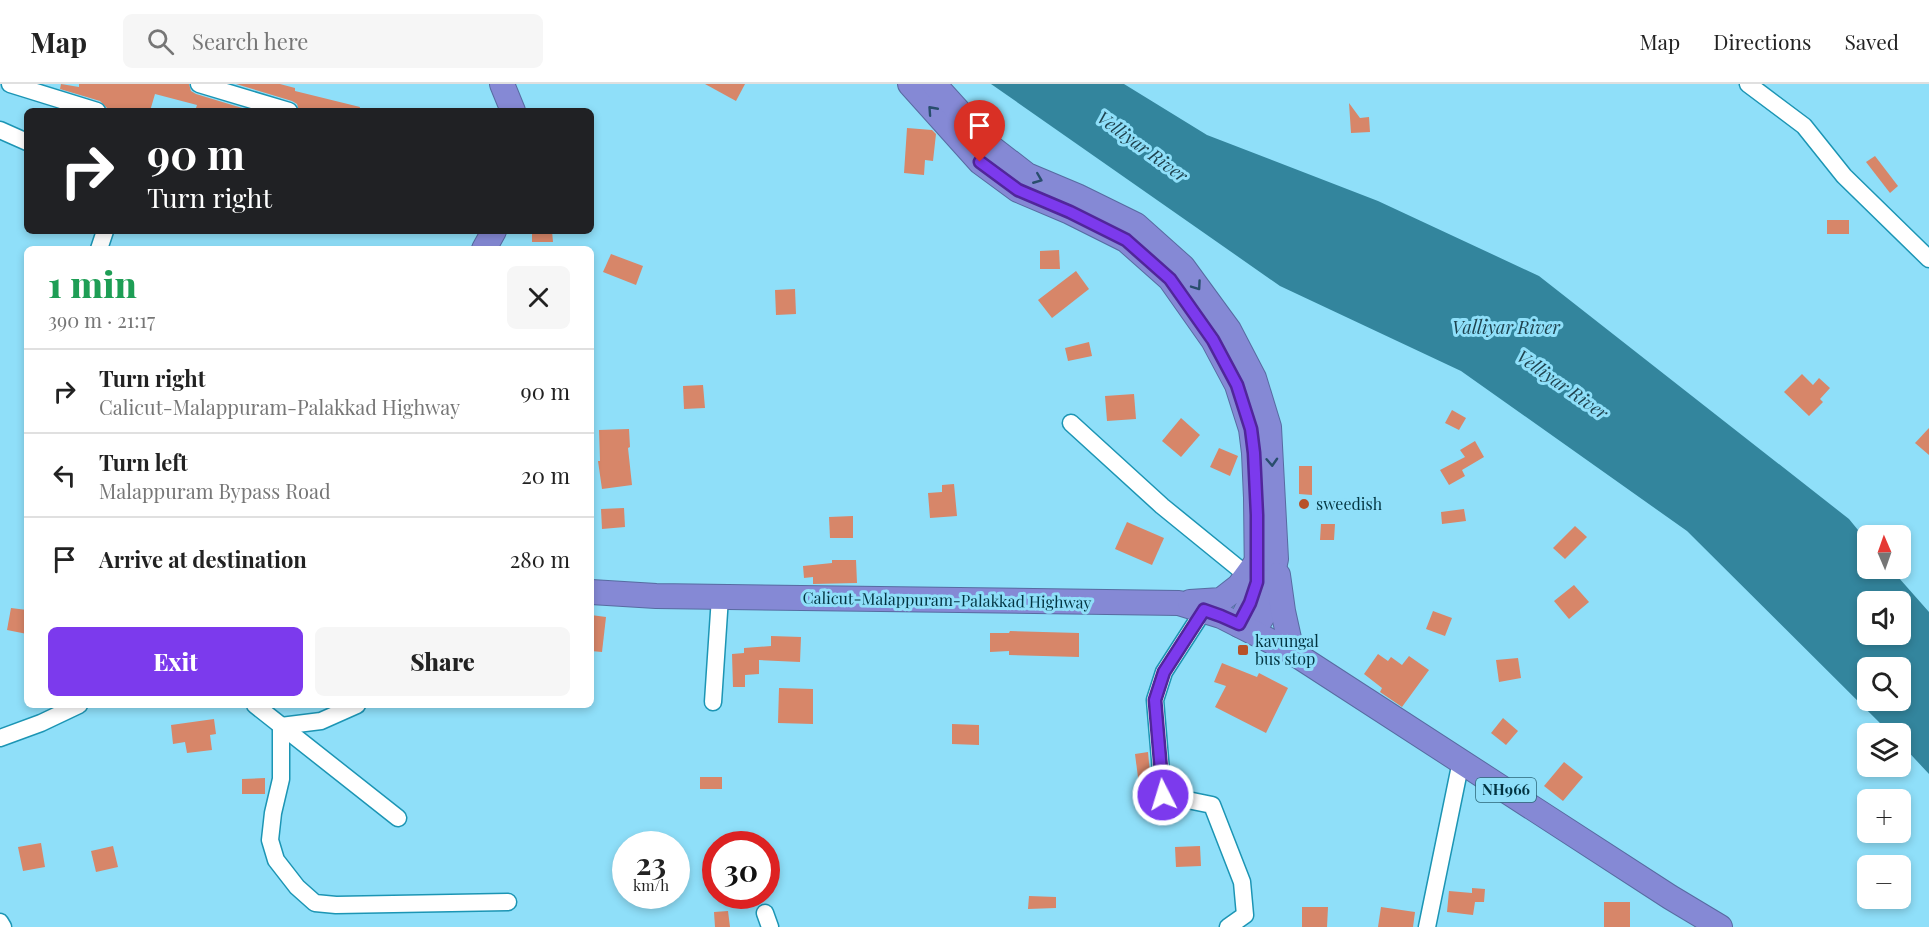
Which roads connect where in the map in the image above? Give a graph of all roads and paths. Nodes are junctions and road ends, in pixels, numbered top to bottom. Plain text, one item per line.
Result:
1 (10, 84) edge
2 (199, 84) edge
3 (502, 84) edge
4 (910, 84) edge
5 (934, 84) edge
6 (1748, 84) edge
7 (87, 108) edge
8 (279, 108) edge
9 (512, 108) edge
10 (0, 130) edge
11 (24, 141) edge
12 (1929, 259) edge
13 (1071, 423) dead end
14 (1261, 565) junction
15 (594, 592) edge
16 (720, 597) junction
17 (1179, 603) junction
18 (1204, 610) junction
19 (1246, 628) junction
20 (1292, 652) junction
21 (714, 702) dead end
22 (73, 708) edge
23 (259, 708) edge
24 (351, 708) edge
25 (281, 726) junction
26 (0, 738) edge
27 (1461, 761) junction
28 (398, 818) dead end
29 (508, 902) dead end
30 (0, 922) edge
31 (3, 927) edge
32 (1228, 927) edge
33 (1427, 927) edge
34 (1720, 927) edge

1 - 7 street
2 - 8 street
3 - 9 highway
14 -> 4 highway
5 -> 14 highway
6 - 12 street
10 - 11 street
13 - 14 street
14 - 17 highway
14 - 19 highway
14 - 20 highway
15 - 16 highway, Calicut-Malappuram-Palakkad Highway
16 - 17 highway, Calicut-Malappuram-Palakkad Highway
16 - 21 street
17 - 18 highway, Calicut-Malappuram-Palakkad Highway
18 - 19 highway, Calicut-Malappuram-Palakkad Highway
18 - 32 street
19 - 20 highway, Calicut-Malappuram-Palakkad Highway
20 - 27 highway, NH966
22 - 26 street
23 - 25 street
24 - 25 street
25 - 28 street
25 - 29 street
27 - 33 street
27 - 34 highway, NH966
30 - 31 street

